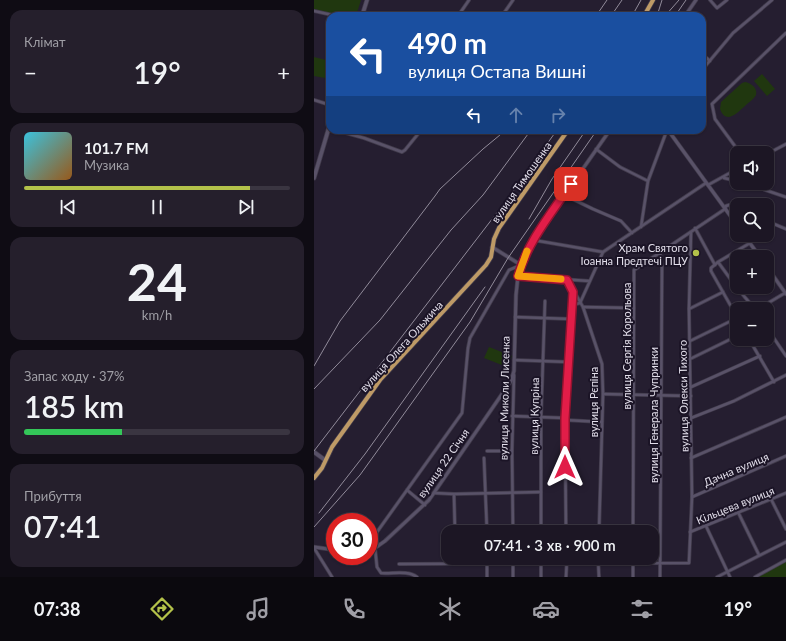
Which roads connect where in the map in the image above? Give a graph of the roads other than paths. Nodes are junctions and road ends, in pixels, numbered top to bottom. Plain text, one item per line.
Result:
1 (366, 0) edge
2 (469, 0) edge
3 (513, 0) edge
4 (653, 0) edge
5 (696, 0) edge
6 (710, 0) edge
7 (727, 0) edge
8 (772, 0) edge
9 (314, 10) edge
10 (363, 12) edge
11 (461, 12) edge
12 (505, 12) edge
13 (646, 12) edge
14 (688, 12) edge
15 (326, 13) edge
16 (786, 33) edge
17 (706, 58) edge
18 (710, 61) junction
19 (706, 66) edge
20 (314, 100) edge
21 (326, 104) edge
22 (328, 134) edge
23 (350, 134) edge
24 (418, 134) dead end
25 (565, 134) edge
26 (607, 134) edge
27 (666, 134) edge
28 (671, 134) edge
29 (786, 144) edge
30 (735, 146) edge
31 (596, 149) junction
32 (774, 150) edge
33 (730, 174) edge
34 (314, 178) edge
35 (723, 178) junction
36 (730, 180) edge
37 (648, 182) junction
38 (707, 184) junction
39 (766, 190) edge
40 (564, 195) junction
41 (786, 197) edge
42 (730, 205) edge
43 (725, 209) junction
44 (730, 216) edge
45 (774, 224) edge
46 (641, 227) junction
47 (695, 228) junction
48 (786, 229) edge
49 (691, 232) junction
50 (632, 233) junction
51 (533, 240) junction
52 (750, 243) joint
53 (492, 247) junction
54 (755, 250) edge
55 (603, 252) junction
56 (660, 253) junction
57 (718, 262) junction
58 (521, 265) junction
59 (715, 265) junction
60 (518, 276) junction
61 (774, 277) edge
62 (567, 280) junction
63 (589, 281) junction
64 (573, 292) junction
65 (723, 292) junction
66 (786, 293) edge
67 (545, 301) dead end
68 (749, 302) edge
69 (770, 302) edge
70 (580, 303) junction
71 (572, 304) junction
72 (730, 305) edge
73 (583, 307) junction
74 (634, 308) junction
75 (689, 309) junction
76 (515, 317) junction
77 (544, 318) junction
78 (571, 319) junction
79 (730, 321) edge
80 (774, 338) edge
81 (730, 339) edge
82 (690, 341) junction
83 (754, 346) edge
84 (760, 356) junction
85 (786, 356) edge
86 (690, 359) junction
87 (514, 360) junction
88 (543, 360) junction
89 (569, 362) junction
90 (514, 371) junction
91 (786, 375) edge
92 (774, 382) junction
93 (691, 387) junction
94 (603, 394) junction
95 (633, 395) junction
96 (661, 395) junction
97 (691, 396) junction
98 (512, 416) junction
99 (541, 417) junction
100 (786, 417) edge
101 (691, 418) junction
102 (565, 419) junction
103 (602, 422) junction
104 (487, 451) dead end
105 (512, 451) junction
106 (314, 452) edge
107 (786, 456) edge
108 (484, 458) dead end
109 (692, 458) junction
110 (325, 460) junction
111 (314, 478) edge
112 (407, 490) junction
113 (512, 492) junction
114 (541, 492) junction
115 (434, 493) junction
116 (486, 493) junction
117 (786, 493) edge
118 (454, 494) junction
119 (692, 497) junction
120 (770, 499) junction
121 (425, 505) junction
122 (738, 512) junction
123 (455, 525) edge
124 (486, 525) edge
125 (513, 525) edge
126 (541, 525) edge
127 (566, 525) edge
128 (599, 525) edge
129 (633, 525) edge
130 (706, 526) junction
131 (786, 529) edge
132 (378, 531) edge
133 (690, 532) junction
134 (786, 542) edge
135 (378, 546) edge
136 (314, 547) edge
137 (326, 549) edge
138 (759, 555) junction
139 (786, 560) edge
140 (660, 563) junction
141 (400, 564) dead end
142 (441, 564) edge
143 (377, 565) edge
144 (487, 565) edge
145 (514, 565) edge
146 (541, 565) edge
147 (567, 565) edge
148 (598, 565) edge
149 (632, 565) edge
150 (728, 572) junction
151 (380, 573) junction
152 (332, 577) edge
153 (383, 577) edge
154 (417, 577) edge
155 (487, 577) edge
156 (513, 577) edge
157 (541, 577) edge
158 (566, 577) edge
159 (599, 577) edge
160 (633, 577) edge
161 (660, 577) edge
162 (717, 577) edge
163 (730, 577) edge
164 (755, 577) edge

1 - 10 main road
2 - 11 street
3 - 12 street
4 - 13 highway
5 - 14 street
6 - 7 street
8 - 18 street
9 - 15 street
16 - 30 street
17 - 18 street
18 - 19 street
20 - 21 street
22 - 34 main road
23 - 24 street
25 - 53 highway, вулиця Тимошенка
26 - 31 street, вулиця Миколи Лисенка
27 - 37 street
28 - 38 street
29 - 32 street
31 - 37 street
31 - 40 street, вулиця Миколи Лисенка
33 - 35 street
35 - 36 street
35 - 38 street
37 - 46 street
38 - 43 street
38 - 46 street
39 - 41 street
40 - 50 street
40 - 51 street, вулиця Миколи Лисенка
42 - 43 street
43 - 44 street
43 - 47 street, вулиця Сергія Корольова
45 - 48 street
46 - 50 street
47 - 49 street, вулиця Сергія Корольова
47 - 59 street
49 - 56 street, вулиця Сергія Корольова
49 - 75 street, вулиця Олекси Тихого
50 - 55 street
51 - 55 street
51 - 58 street, вулиця Миколи Лисенка
52 - 54 street
52 - 57 street
53 - 58 street
53 - 110 highway, вулиця Олега Ольжича
55 - 63 street
56 - 74 street, вулиця Сергія Корольова
56 - 96 street, вулиця Генерала Чупринки
57 - 59 street
57 - 68 street
58 - 60 street, вулиця Миколи Лисенка
58 - 112 street
59 - 65 street
60 - 62 street
60 - 76 street, вулиця Миколи Лисенка
61 - 66 street
62 - 63 street
62 - 64 street, вулиця Рєпіна
63 - 70 street
64 - 70 street, вулиця Рєпіна
64 - 71 street
65 - 72 street
65 - 75 street
66 - 69 street
67 - 77 street, вулиця Купріна
70 - 71 street
70 - 73 street, вулиця Рєпіна
71 - 78 street
73 - 74 street
73 - 94 street, вулиця Рєпіна
74 - 95 street, вулиця Сергія Корольова
75 - 82 street, вулиця Олекси Тихого
76 - 77 street
76 - 87 street, вулиця Миколи Лисенка
77 - 78 street
77 - 88 street, вулиця Купріна
78 - 89 street
79 - 82 street
80 - 85 street
81 - 86 street
82 - 86 street, вулиця Олекси Тихого
83 - 84 street
84 - 92 street
84 - 93 street
86 - 93 street, вулиця Олекси Тихого
87 - 88 street
87 - 90 street, вулиця Миколи Лисенка
88 - 89 street
88 - 99 street, вулиця Купріна
89 - 102 street
90 - 98 street, вулиця Миколи Лисенка
90 - 115 street, вулиця 22 Січня
91 - 92 street
92 - 101 street
93 - 97 street, вулиця Олекси Тихого
94 - 95 street
94 - 103 street, вулиця Рєпіна
95 - 96 street
95 - 129 street, вулиця Сергія Корольова
96 - 97 street
96 - 140 street, вулиця Генерала Чупринки
97 - 101 street, вулиця Олекси Тихого
98 - 99 street
98 - 105 street, вулиця Миколи Лисенка
99 - 102 street
99 - 114 street, вулиця Купріна
100 - 109 street
101 - 109 street, вулиця Олекси Тихого
102 - 103 street
102 - 127 street
103 - 128 street, вулиця Рєпіна
104 - 105 street
105 - 113 street, вулиця Миколи Лисенка
106 - 110 main road
107 - 119 street, Дачна вулиця
108 - 116 street
109 - 119 street, вулиця Олекси Тихого
110 - 111 highway, вулиця Олега Ольжича
112 - 121 street
112 - 132 street
113 - 114 street
113 - 116 street
113 - 125 street, вулиця Миколи Лисенка
114 - 126 street, вулиця Купріна
115 - 118 street
115 - 121 street, вулиця 22 Січня
116 - 118 street
116 - 124 street
117 - 120 street, Кільцева вулиця
118 - 123 street
119 - 133 street, вулиця Олекси Тихого
120 - 122 street, Кільцева вулиця
120 - 131 street
121 - 135 street, вулиця 22 Січня
122 - 130 street, Кільцева вулиця
122 - 138 street
130 - 133 street, Кільцева вулиця
130 - 150 street
133 - 140 street, вулиця Олекси Тихого
134 - 138 street
136 - 137 street
136 - 152 street
138 - 150 street
139 - 164 street
140 - 161 street, вулиця Генерала Чупринки
141 - 142 street
143 - 151 street
144 - 155 street
145 - 156 street
146 - 157 street
147 - 158 street
148 - 159 street
149 - 160 street
150 - 162 street
150 - 163 street
151 - 153 street
151 - 154 street

